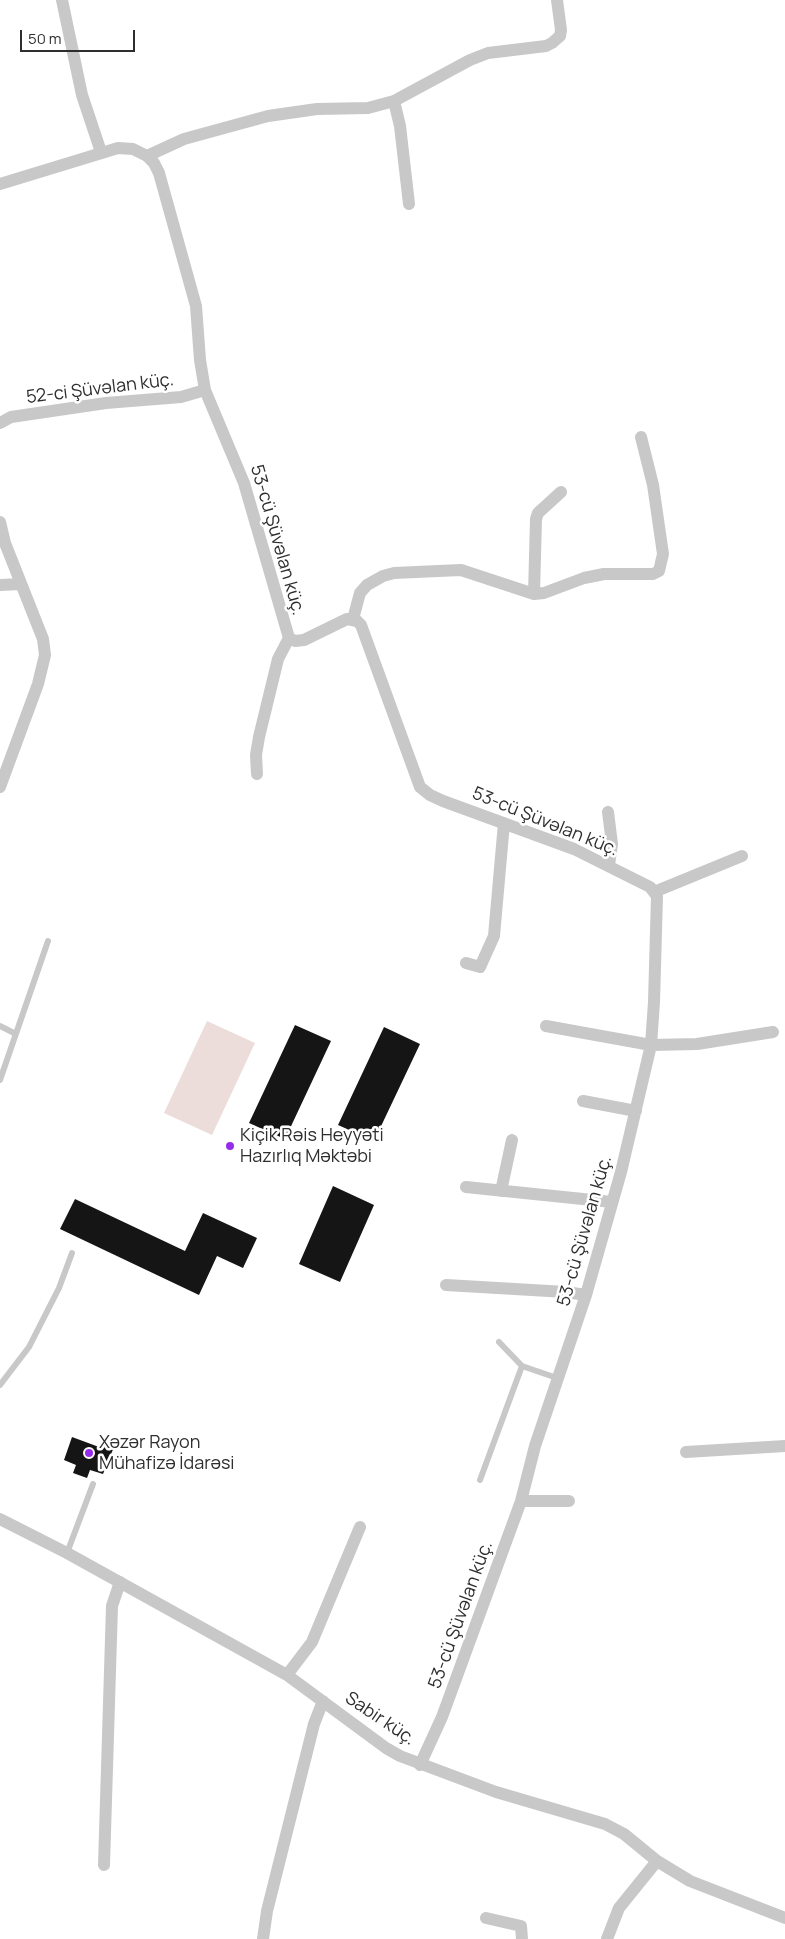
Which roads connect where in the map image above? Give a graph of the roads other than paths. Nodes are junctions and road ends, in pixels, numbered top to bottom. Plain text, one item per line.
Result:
1 (62, 0) edge
2 (556, 0) edge
3 (394, 101) junction
4 (102, 152) junction
5 (147, 156) junction
6 (0, 184) edge
7 (409, 204) dead end
8 (205, 390) junction
9 (0, 423) edge
10 (641, 437) dead end
11 (561, 492) dead end
12 (0, 522) edge
13 (0, 584) edge
14 (21, 584) junction
15 (534, 594) junction
16 (353, 618) junction
17 (289, 638) junction
18 (257, 774) dead end
19 (0, 787) edge
20 (608, 812) dead end
21 (504, 823) junction
22 (742, 856) dead end
23 (609, 865) junction
24 (654, 892) junction
25 (48, 941) dead end
26 (466, 963) dead end
27 (0, 1026) edge
28 (546, 1026) dead end
29 (773, 1032) dead end
30 (16, 1034) junction
31 (651, 1045) junction
32 (0, 1080) edge
33 (583, 1101) dead end
34 (636, 1110) junction
35 (512, 1140) dead end
36 (466, 1187) dead end
37 (501, 1191) junction
38 (612, 1202) junction
39 (72, 1253) dead end
40 (446, 1285) dead end
41 (586, 1296) junction
42 (499, 1342) dead end
43 (522, 1366) junction
44 (557, 1378) junction
45 (0, 1385) edge
46 (785, 1446) edge
47 (686, 1452) dead end
48 (480, 1480) dead end
49 (94, 1484) dead end
50 (521, 1501) junction
51 (569, 1501) dead end
52 (0, 1519) edge
53 (360, 1527) dead end
54 (67, 1553) junction
55 (120, 1582) junction
56 (287, 1675) junction
57 (323, 1701) junction
58 (420, 1765) junction
59 (657, 1861) junction
60 (104, 1865) dead end
61 (486, 1918) dead end
62 (785, 1918) edge
63 (263, 1939) edge
64 (522, 1939) edge
65 (607, 1939) edge

1 - 4 street
2 - 3 street
3 - 5 street
3 - 7 street
4 - 5 street
4 - 6 street
5 - 8 street, 53-cü Şüvəlan küç.
8 - 9 street, 52-ci Şüvəlan küç.
8 - 17 street, 53-cü Şüvəlan küç.
10 - 15 street
11 - 15 street
12 - 14 street
13 - 14 street
14 - 19 street
15 - 16 street
16 - 17 street, 53-cü Şüvəlan küç.
16 - 21 street, 53-cü Şüvəlan küç.
17 - 18 street
20 - 23 street
21 - 23 street, 53-cü Şüvəlan küç.
21 - 26 street
22 - 24 street
23 - 24 street, 53-cü Şüvəlan küç.
24 - 31 street, 53-cü Şüvəlan küç.
25 - 30 lane
27 - 30 lane
28 - 31 street
29 - 31 street
30 - 32 lane
31 - 34 street, 53-cü Şüvəlan küç.
33 - 34 street
34 - 38 street, 53-cü Şüvəlan küç.
35 - 37 street
36 - 37 street
37 - 38 street
38 - 41 street, 53-cü Şüvəlan küç.
39 - 45 lane
40 - 41 street
41 - 44 street, 53-cü Şüvəlan küç.
42 - 43 lane
43 - 44 lane
43 - 48 lane
44 - 50 street, 53-cü Şüvəlan küç.
46 - 47 street
49 - 54 lane
50 - 51 street
50 - 58 street, 53-cü Şüvəlan küç.
52 - 54 street, Sabir küç.
53 - 56 street
54 - 55 street, Sabir küç.
55 - 56 street, Sabir küç.
55 - 60 street
56 - 57 street, Sabir küç.
57 - 58 street, Sabir küç.
57 - 63 street
58 - 59 street, Sabir küç.
59 - 62 street, Sabir küç.
59 - 65 street
61 - 64 street

